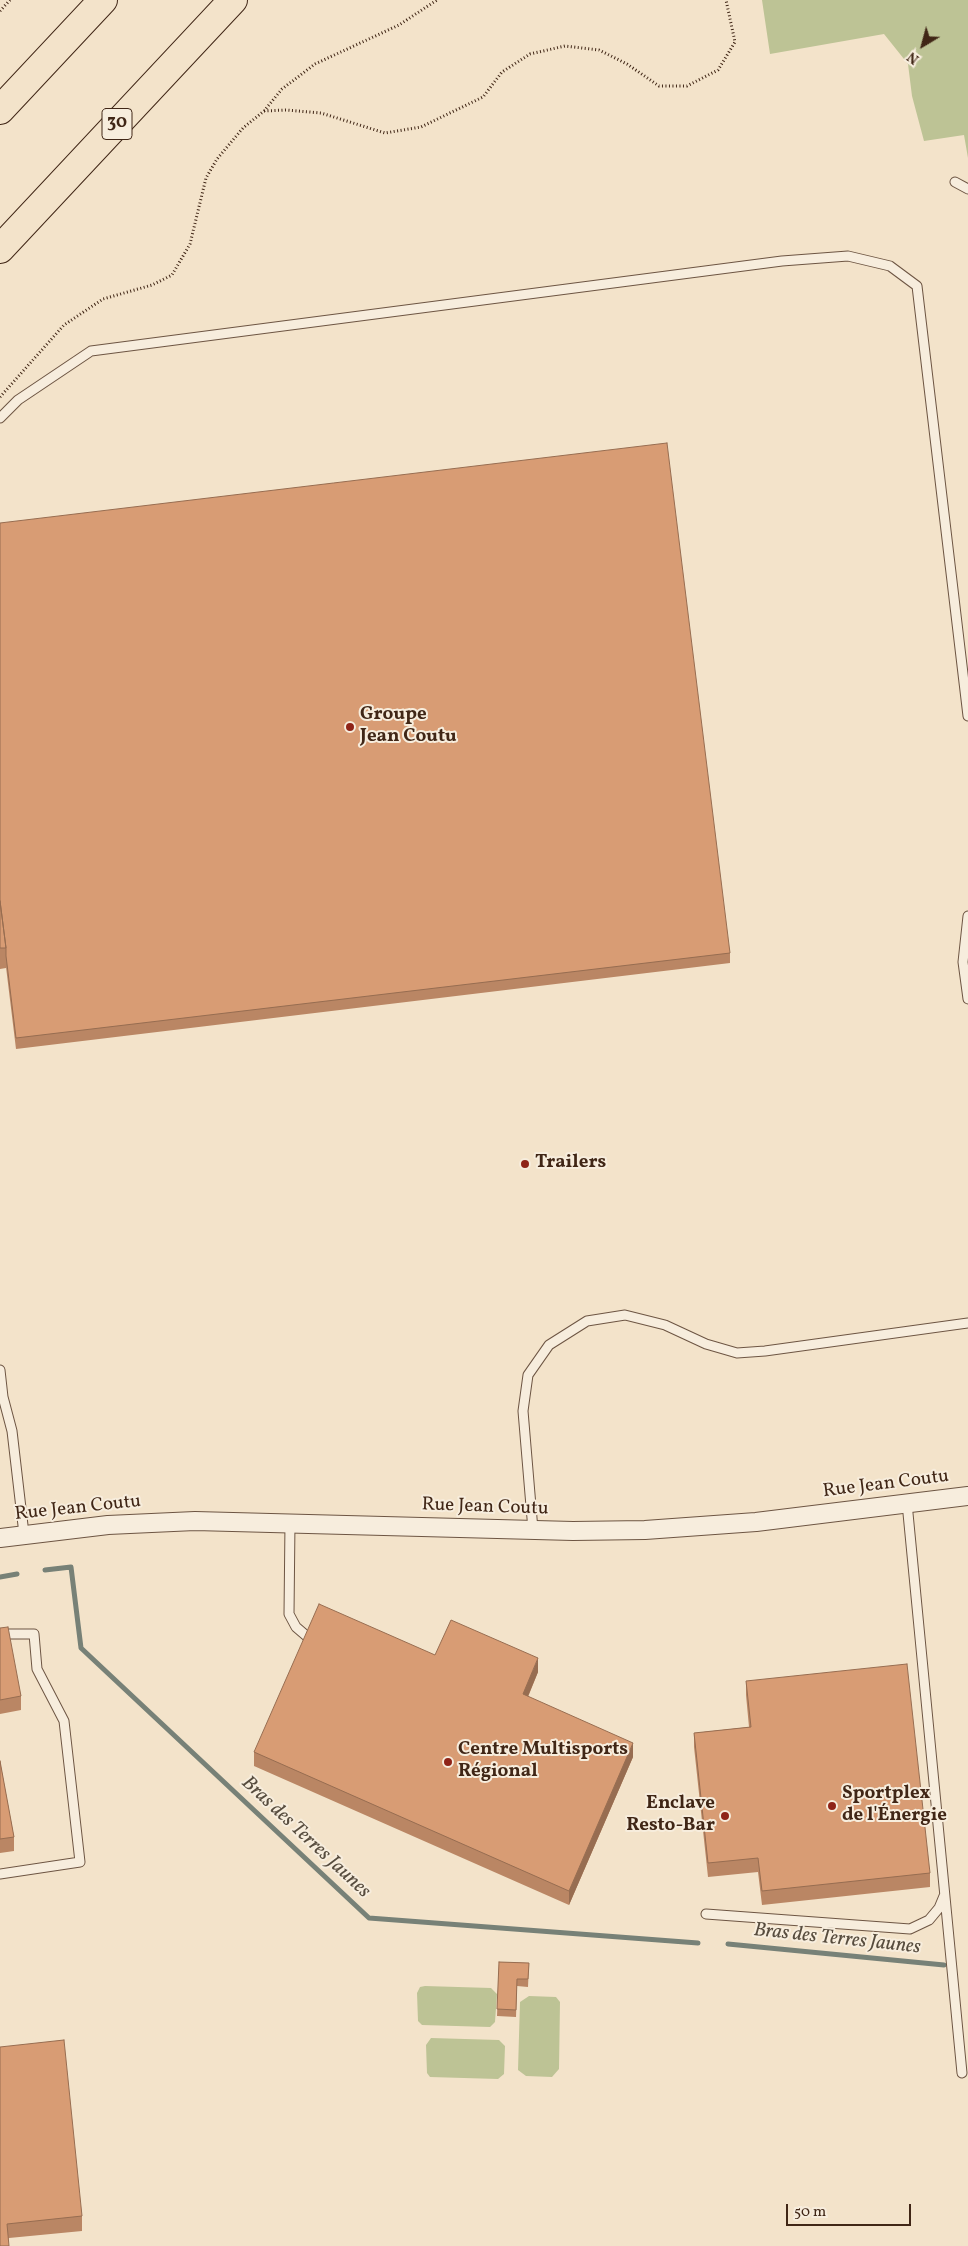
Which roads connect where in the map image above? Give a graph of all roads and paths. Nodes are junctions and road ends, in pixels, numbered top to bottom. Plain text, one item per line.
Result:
1 (10, 0) edge
2 (103, 0) edge
3 (233, 0) edge
4 (437, 0) edge
5 (726, 0) edge
6 (0, 11) edge
7 (0, 110) edge
8 (264, 111) junction
9 (955, 182) dead end
10 (968, 189) edge
11 (0, 249) edge
12 (0, 397) edge
13 (0, 418) edge
14 (968, 716) edge
15 (968, 916) edge
16 (968, 999) edge
17 (968, 1323) edge
18 (0, 1370) edge
19 (968, 1496) edge
20 (907, 1503) junction
21 (290, 1523) junction
22 (533, 1530) junction
23 (24, 1534) junction
24 (0, 1538) edge
25 (0, 1634) edge
26 (310, 1639) edge
27 (0, 1874) edge
28 (946, 1894) junction
29 (706, 1914) dead end
30 (962, 2073) dead end

1 - 6 path
2 - 7 highway
3 - 11 highway, 30
4 - 8 path
5 - 8 path
8 - 12 path
9 - 10 lane
13 - 14 lane
15 - 16 lane
17 - 22 lane
18 - 23 lane
19 - 20 street, Rue Jean Coutu
20 - 22 street, Rue Jean Coutu
20 - 28 lane
21 - 22 street, Rue Jean Coutu
21 - 23 street, Rue Jean Coutu
21 - 26 lane
23 - 24 street, Rue Jean Coutu
25 - 27 lane
28 - 29 lane
28 - 30 lane

